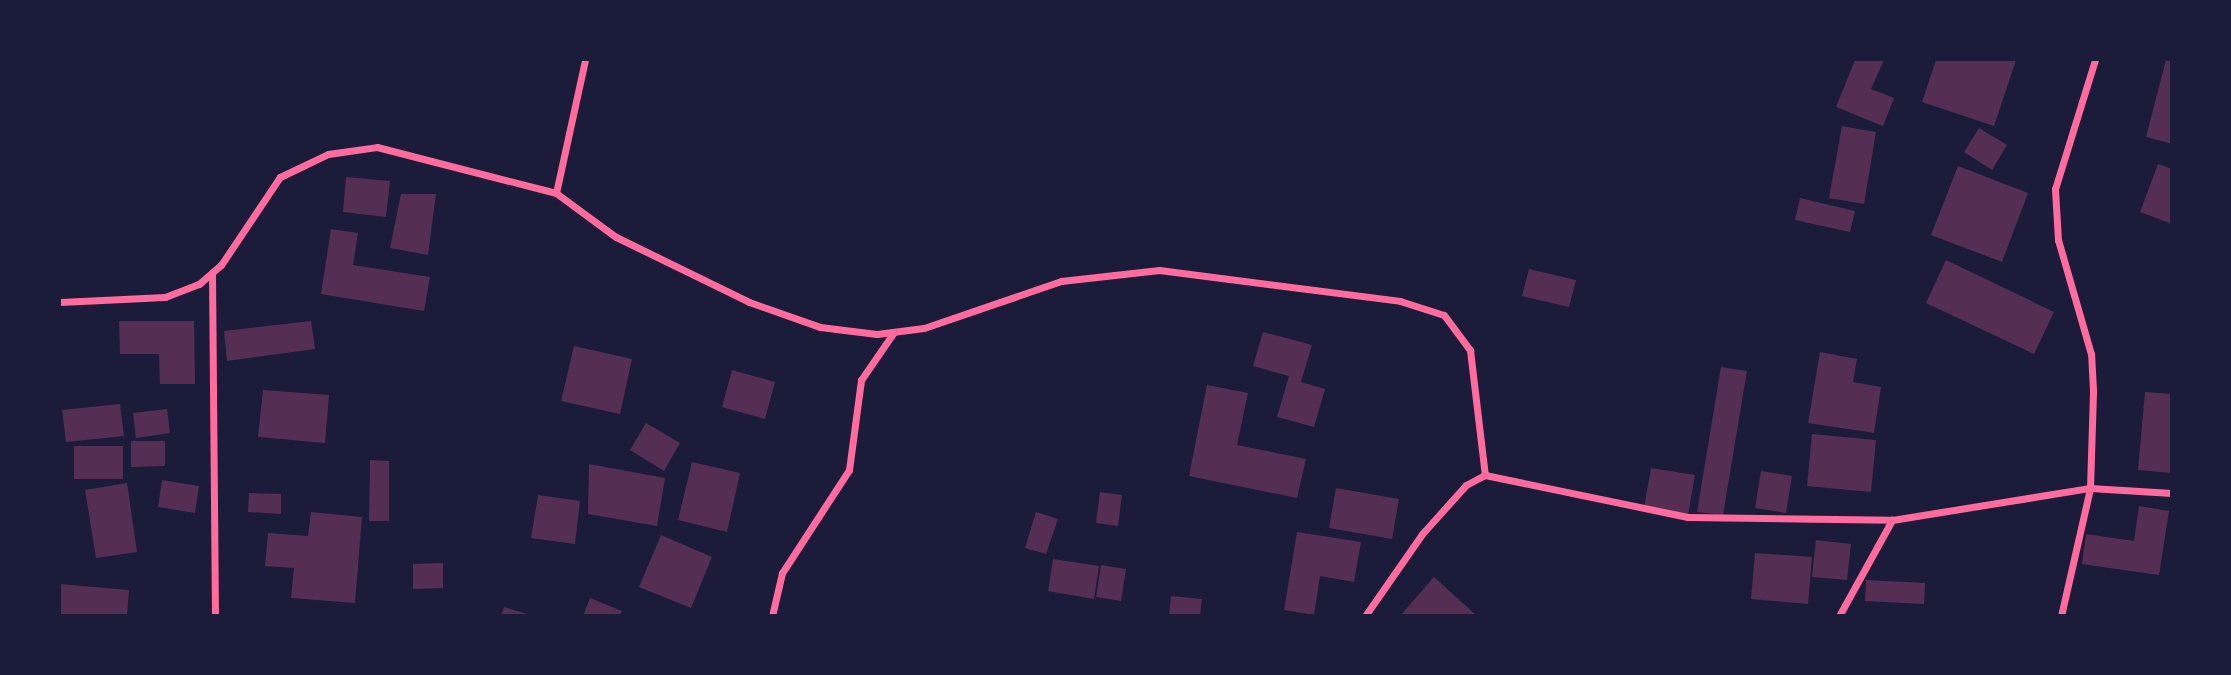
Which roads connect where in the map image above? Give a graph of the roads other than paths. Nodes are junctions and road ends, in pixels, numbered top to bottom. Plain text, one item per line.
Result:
1 (585, 60) edge
2 (2095, 60) edge
3 (556, 193) junction
4 (212, 273) junction
5 (60, 302) edge
6 (894, 332) junction
7 (1485, 475) junction
8 (2090, 488) junction
9 (2172, 493) edge
10 (1892, 520) junction
11 (215, 615) edge
12 (772, 615) edge
13 (1364, 615) edge
14 (1839, 615) edge
15 (2061, 615) edge

1 - 3 street
2 - 8 street
3 - 4 street
3 - 6 street
4 - 5 street
4 - 11 street
6 - 7 street
6 - 12 street
7 - 10 street
7 - 13 street
8 - 9 street
8 - 10 street
8 - 15 street
10 - 14 street

